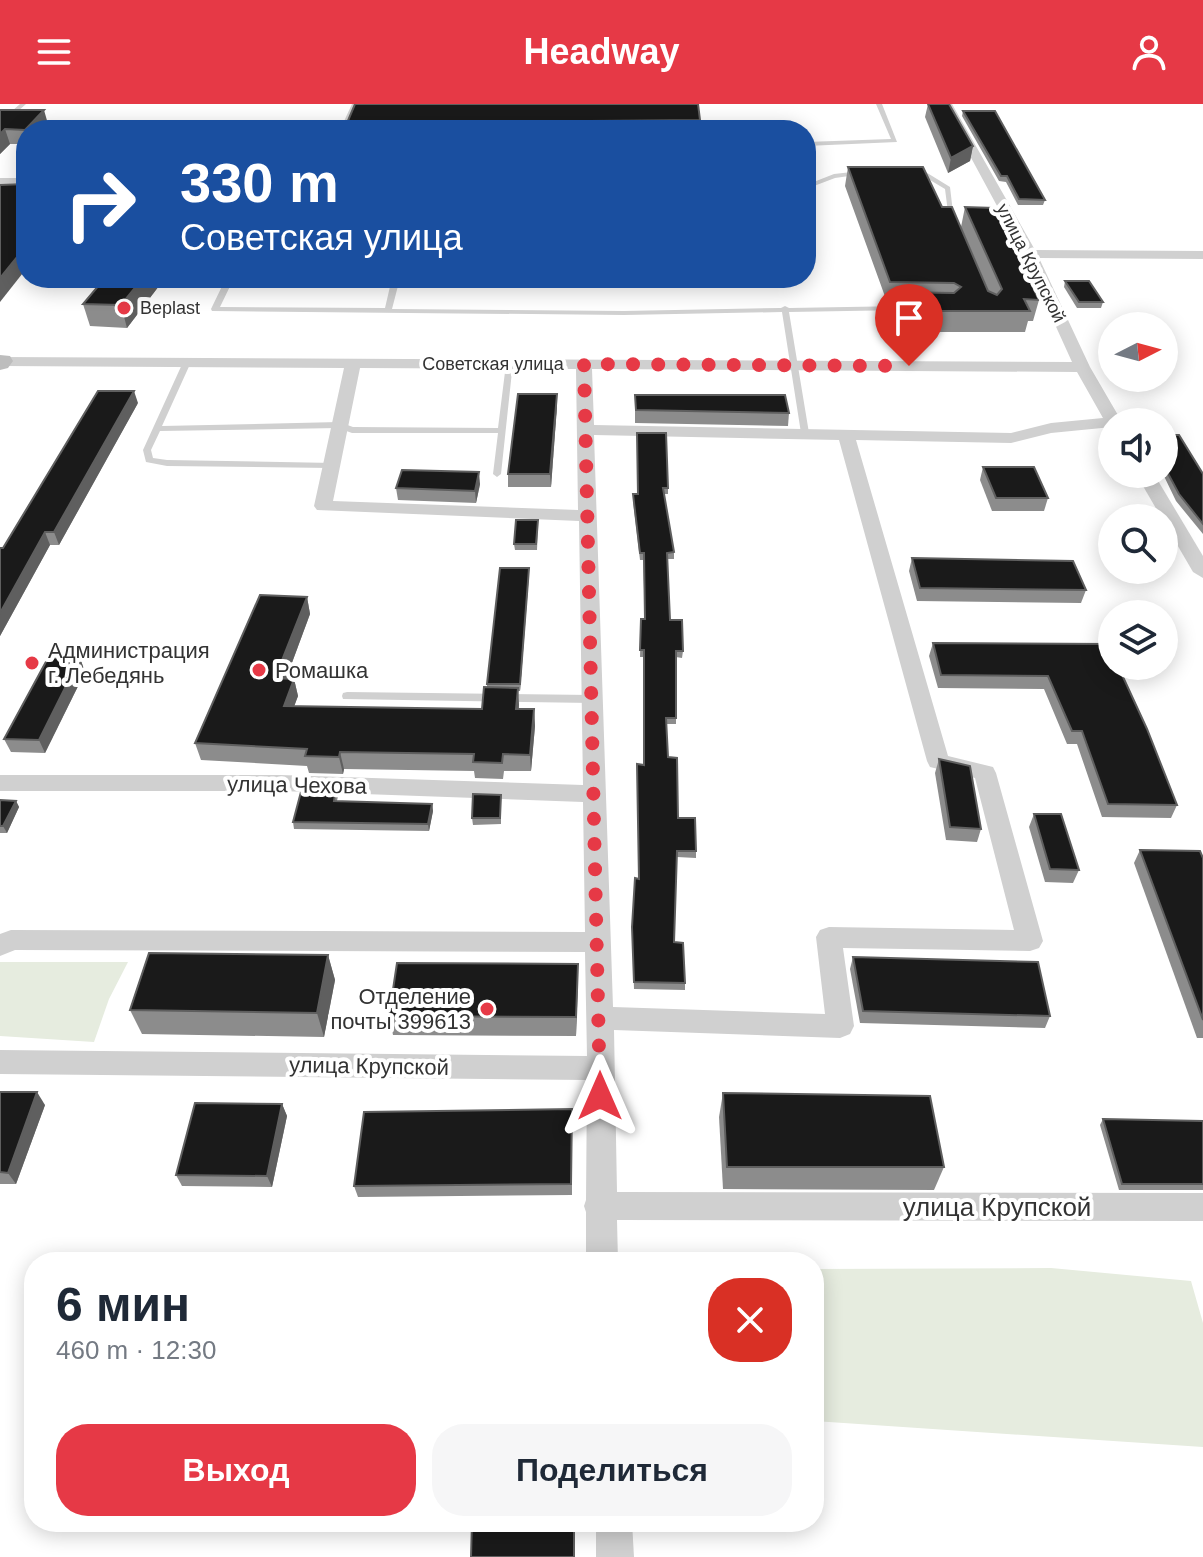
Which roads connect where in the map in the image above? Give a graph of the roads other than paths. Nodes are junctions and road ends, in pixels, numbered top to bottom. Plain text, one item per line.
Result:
1 (23, 104) edge
2 (879, 104) edge
3 (947, 104) edge
4 (6, 119) edge
5 (816, 144) edge
6 (896, 171) edge
7 (873, 172) edge
8 (816, 183) edge
9 (956, 229) edge
10 (1030, 254) junction
11 (1203, 255) edge
12 (225, 288) edge
13 (394, 288) edge
14 (785, 308) junction
15 (920, 308) edge
16 (388, 311) junction
17 (1, 361) edge
18 (187, 362) junction
19 (353, 363) junction
20 (510, 364) junction
21 (584, 364) junction
22 (793, 365) junction
23 (1082, 367) junction
24 (1105, 408) edge
25 (1098, 423) edge
26 (339, 425) junction
27 (158, 429) junction
28 (586, 430) junction
29 (502, 431) junction
30 (805, 433) junction
31 (846, 436) junction
32 (331, 465) junction
33 (497, 474) dead end
34 (1153, 488) edge
35 (588, 516) junction
36 (1203, 572) edge
37 (347, 696) dead end
38 (592, 699) junction
39 (0, 783) edge
40 (594, 794) junction
41 (598, 942) junction
42 (0, 946) edge
43 (600, 1018) junction
44 (0, 1062) edge
45 (601, 1068) junction
46 (599, 1206) junction
47 (1203, 1207) edge
48 (601, 1252) edge
49 (614, 1532) edge
50 (615, 1557) edge

1 - 4 lane
2 - 5 lane
3 - 10 street, улица Крупской
6 - 9 lane
7 - 8 lane
10 - 11 street
10 - 23 street, улица Крупской
12 - 16 lane
13 - 16 lane
14 - 15 lane
14 - 16 lane
14 - 22 lane
17 - 18 street, Советская улица
18 - 19 street, Советская улица
18 - 27 lane
19 - 20 street, Советская улица
19 - 26 street
20 - 21 street, Советская улица
20 - 29 lane
21 - 22 street, Советская улица
21 - 28 street
22 - 23 street, Советская улица
22 - 30 lane
23 - 24 street, улица Крупской
25 - 31 street
26 - 27 lane
26 - 29 lane
26 - 32 street
27 - 32 lane
28 - 30 street
28 - 35 street
29 - 33 lane
30 - 31 street
31 - 43 street
32 - 35 street
34 - 36 street
35 - 38 street
37 - 38 lane
38 - 40 street
39 - 40 street, улица Чехова
40 - 41 street
41 - 42 street
41 - 43 street
43 - 45 street
44 - 45 street, улица Крупской
45 - 46 street
46 - 47 street, улица Крупской
46 - 48 street
49 - 50 street

